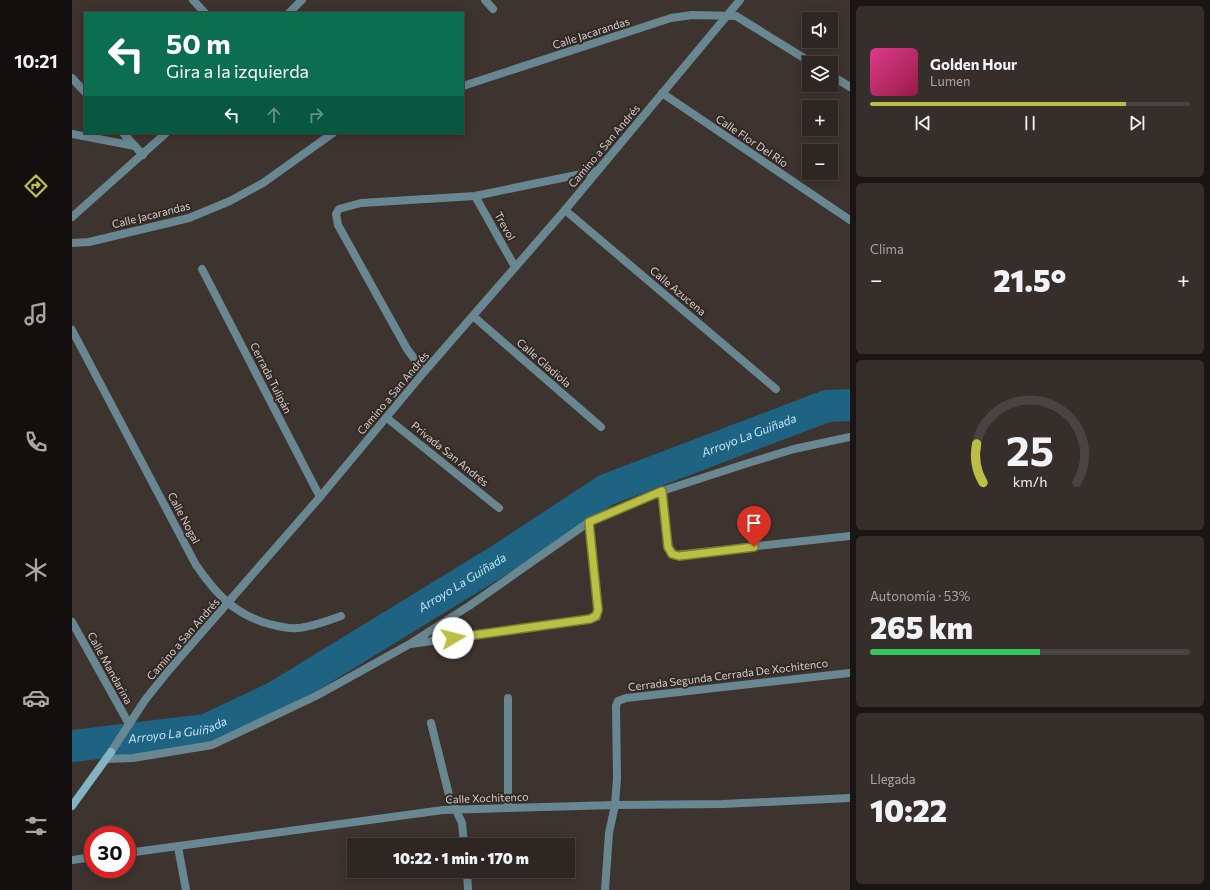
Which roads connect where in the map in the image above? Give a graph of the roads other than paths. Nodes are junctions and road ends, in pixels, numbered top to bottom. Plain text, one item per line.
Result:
1 (193, 0) edge
2 (302, 0) edge
3 (485, 0) edge
4 (740, 0) edge
5 (494, 8) dead end
6 (204, 12) edge
7 (290, 12) edge
8 (728, 15) junction
9 (802, 57) edge
10 (72, 78) edge
11 (838, 79) edge
12 (464, 86) edge
13 (850, 87) edge
14 (84, 91) edge
15 (662, 93) junction
16 (72, 134) edge
17 (124, 134) edge
18 (165, 134) edge
19 (332, 134) edge
20 (135, 146) junction
21 (143, 155) junction
22 (596, 171) junction
23 (475, 196) junction
24 (565, 210) junction
25 (72, 217) edge
26 (850, 220) edge
27 (72, 243) edge
28 (515, 268) junction
29 (202, 269) dead end
30 (473, 316) junction
31 (72, 330) edge
32 (424, 372) junction
33 (776, 389) dead end
34 (387, 418) junction
35 (601, 426) dead end
36 (850, 437) edge
37 (662, 491) junction
38 (320, 498) junction
39 (499, 508) dead end
40 (589, 522) junction
41 (850, 536) edge
42 (228, 604) junction
43 (341, 616) dead end
44 (72, 622) edge
45 (408, 645) junction
46 (850, 673) edge
47 (508, 698) dead end
48 (431, 723) dead end
49 (128, 726) junction
50 (111, 752) joint
51 (106, 759) junction
52 (850, 798) edge
53 (615, 805) junction
54 (72, 806) edge
55 (508, 807) junction
56 (456, 810) junction
57 (463, 838) edge
58 (178, 847) junction
59 (136, 852) edge
60 (84, 858) edge
61 (72, 860) edge
62 (467, 878) edge
63 (186, 890) edge
64 (468, 890) edge
65 (605, 890) edge

1 - 6 street
2 - 7 street
3 - 5 street
4 - 8 street, Camino a San Andrés
8 - 9 street
8 - 12 street, Calle Jacarandas
8 - 15 street, Camino a San Andrés
10 - 14 street
11 - 13 street
15 - 22 street, Camino a San Andrés
15 - 26 street, Calle Flor Del Río
16 - 20 street
17 - 20 street
18 - 21 street
19 - 27 street, Calle Jacarandas
20 - 21 street
21 - 25 street
22 - 23 street
22 - 24 street, Camino a San Andrés
23 - 28 street, Trevol
23 - 32 street
24 - 28 street, Camino a San Andrés
24 - 33 street, Calle Azucena
28 - 30 street, Camino a San Andrés
29 - 38 street, Cerrada Tulipán
30 - 32 street, Camino a San Andrés
30 - 35 street, Calle Gladiola
31 - 42 street, Calle Nogal
32 - 34 street, Camino a San Andrés
34 - 38 street, Camino a San Andrés
34 - 39 street, Privada San Andrés
36 - 37 street
37 - 40 street
37 - 41 street
38 - 42 street, Camino a San Andrés
40 - 45 street
40 - 45 street
42 - 43 street, Calle Nogal
42 - 49 street, Camino a San Andrés
44 - 49 street, Calle Mandarina
45 - 51 street
46 - 53 street, Cerrada Segunda Cerrada De Xochitenco
47 - 55 street
48 - 56 street
49 - 50 street, Camino a San Andrés
50 - 51 main road, Camino a San Andrés
51 - 54 main road, Camino a San Andrés
52 - 53 street, Calle Xochitenco
53 - 55 street, Calle Xochitenco
53 - 65 street
55 - 56 street, Calle Xochitenco
56 - 57 street
56 - 58 street, Calle Xochitenco
58 - 59 street, Calle Xochitenco
58 - 63 street
60 - 61 street
62 - 64 street

